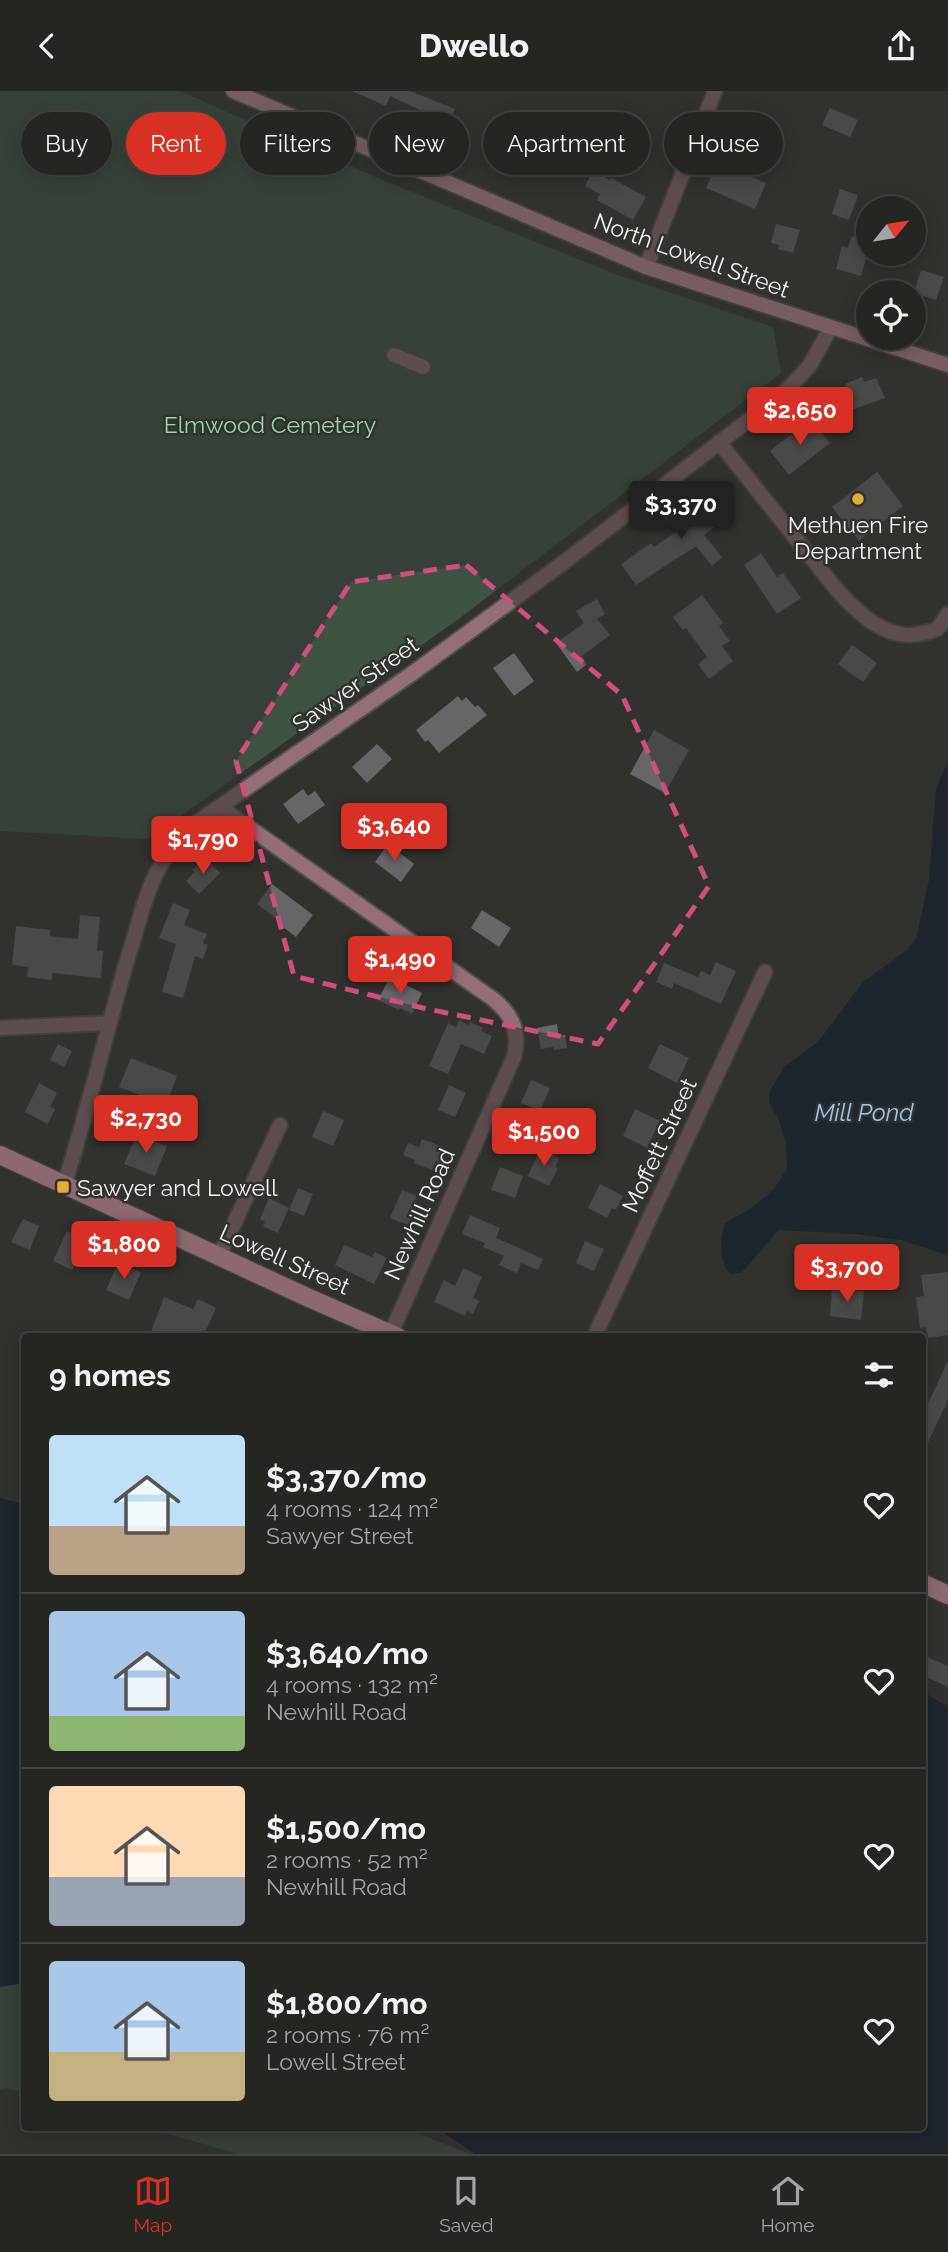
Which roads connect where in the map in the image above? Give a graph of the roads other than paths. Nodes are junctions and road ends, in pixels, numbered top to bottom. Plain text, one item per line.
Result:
1 (233, 91) edge
2 (715, 91) edge
3 (646, 267) junction
4 (831, 327) junction
5 (394, 355) dead end
6 (948, 365) edge
7 (423, 367) dead end
8 (719, 442) junction
9 (948, 614) edge
10 (220, 807) junction
11 (765, 972) dead end
12 (110, 1023) junction
13 (0, 1028) edge
14 (280, 1125) dead end
15 (0, 1155) edge
16 (64, 1185) junction
17 (219, 1257) junction
18 (390, 1333) edge
19 (396, 1333) edge
20 (596, 1333) edge
21 (926, 1585) edge
22 (948, 1595) edge

1 - 3 main road, North Lowell Street
2 - 3 street
3 - 4 main road, North Lowell Street
4 - 6 main road, North Lowell Street
4 - 8 street, Sawyer Street
5 - 7 street
8 - 9 street
8 - 10 street, Sawyer Street
10 - 12 street, Sawyer Street
10 - 19 street, Newhill Road
11 - 20 street, Moffett Street
12 - 13 street
12 - 16 street, Sawyer Street
14 - 17 street
15 - 16 main road, Lowell Street
16 - 17 main road, Lowell Street
17 - 18 main road, Lowell Street
21 - 22 main road

